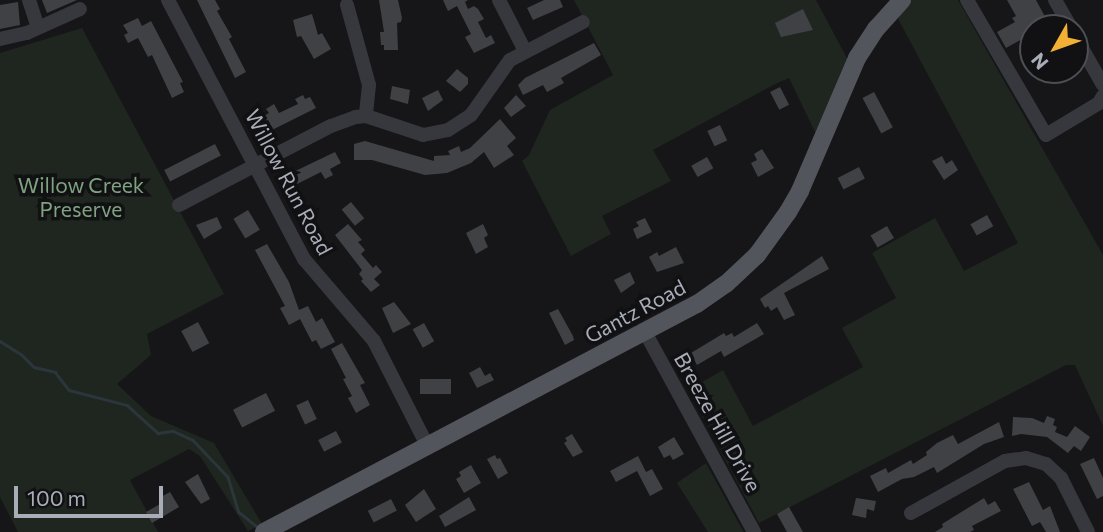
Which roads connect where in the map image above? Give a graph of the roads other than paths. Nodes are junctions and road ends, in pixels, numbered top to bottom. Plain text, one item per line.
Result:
1 (29, 0) edge
2 (169, 0) edge
3 (499, 0) edge
4 (902, 0) edge
5 (967, 0) edge
6 (347, 5) dead end
7 (80, 9) dead end
8 (583, 22) dead end
9 (38, 27) junction
10 (0, 39) edge
11 (525, 51) junction
12 (1089, 60) edge
13 (1103, 85) edge
14 (1103, 96) edge
15 (366, 116) junction
16 (255, 165) junction
17 (179, 205) dead end
18 (645, 332) junction
19 (428, 447) junction
20 (911, 513) dead end
21 (264, 532) edge
22 (754, 532) edge
23 (1088, 532) edge

1 - 9 street
2 - 16 street, Willow Run Road
3 - 11 street
4 - 18 main road, Gantz Road
5 - 14 street
6 - 15 street
7 - 9 street
8 - 11 street
9 - 10 street
11 - 15 street
12 - 13 street
15 - 16 street
16 - 17 street
16 - 19 street, Willow Run Road
18 - 19 main road, Gantz Road
18 - 22 street, Breeze Hill Drive
19 - 21 main road, Gantz Road
20 - 23 street

